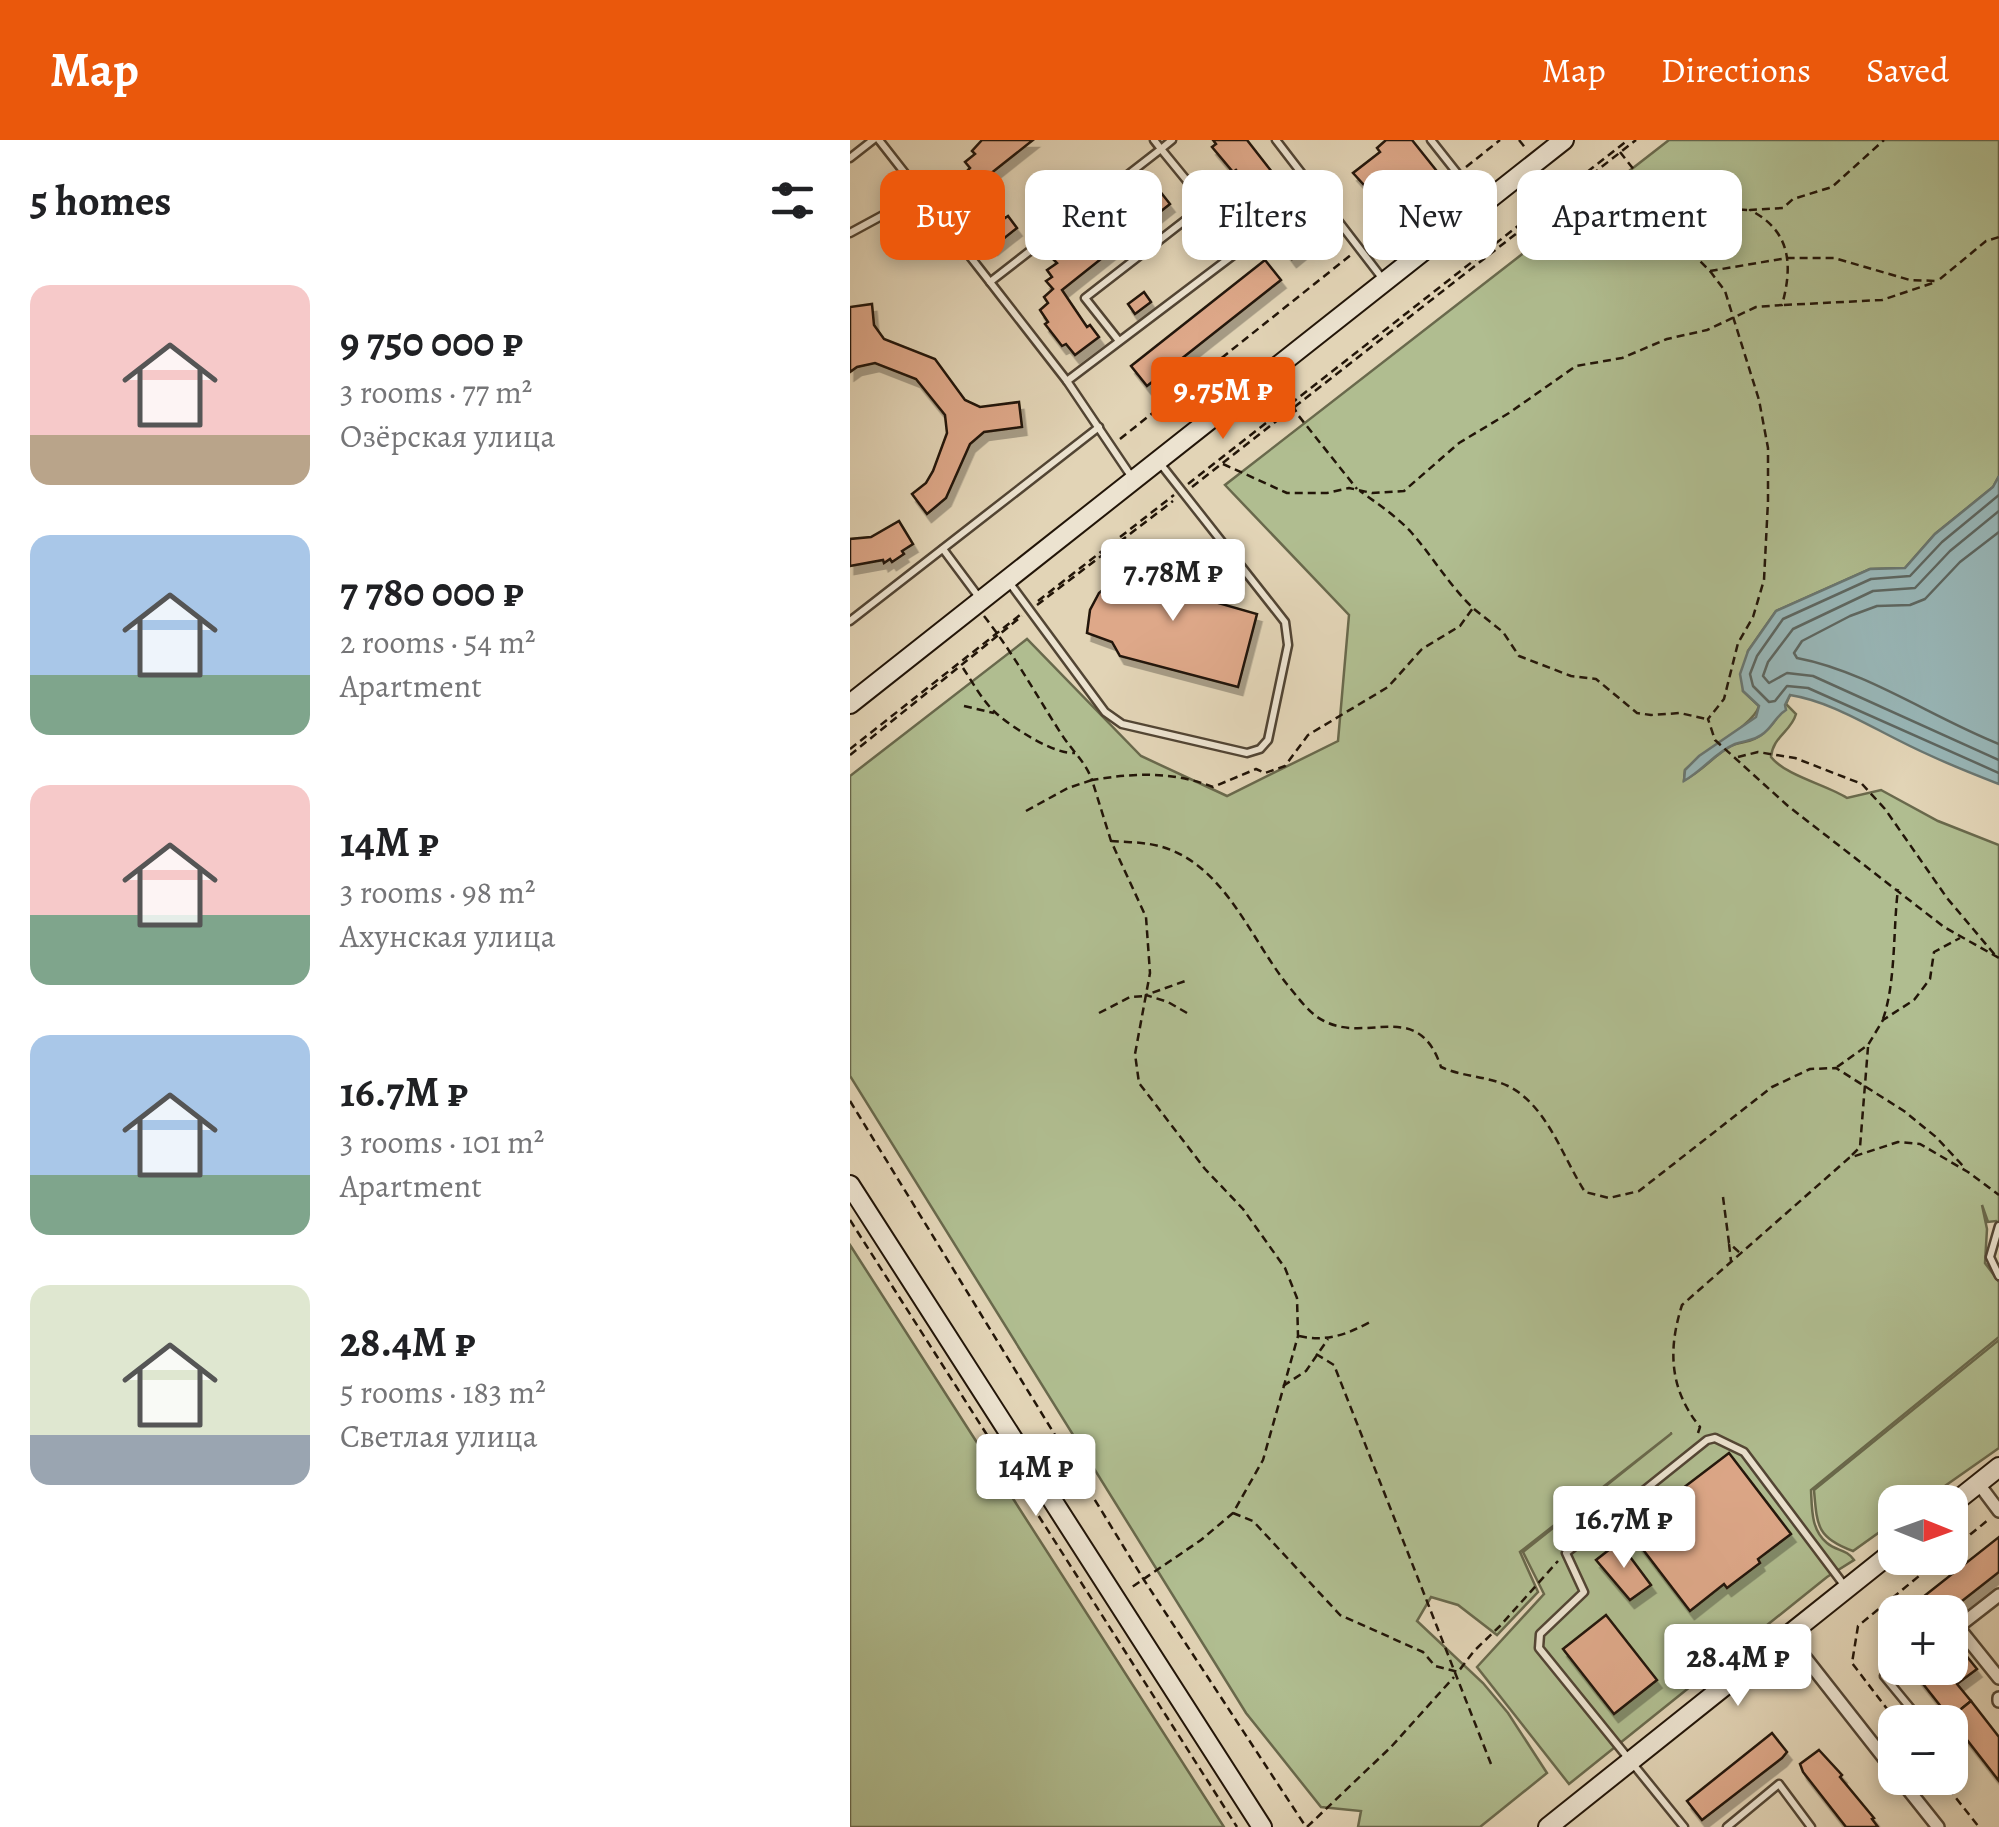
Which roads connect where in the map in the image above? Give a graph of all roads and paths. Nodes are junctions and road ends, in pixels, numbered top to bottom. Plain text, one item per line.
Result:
1 (876, 140) edge
2 (1154, 140) edge
3 (1172, 140) edge
4 (1276, 140) edge
5 (1431, 140) edge
6 (1500, 140) edge
7 (1519, 140) edge
8 (1564, 140) edge
9 (1628, 140) edge
10 (1636, 140) edge
11 (1884, 140) edge
12 (1161, 149) junction
13 (1527, 150) dead end
14 (1620, 152) junction
15 (850, 158) edge
16 (902, 170) edge
17 (1455, 170) edge
18 (1463, 170) edge
19 (1591, 170) edge
20 (1595, 170) edge
21 (1634, 170) edge
22 (1182, 175) edge
23 (1497, 195) edge
24 (1742, 210) edge
25 (1750, 210) junction
26 (880, 217) edge
27 (1182, 223) edge
28 (1517, 229) edge
29 (850, 233) edge
30 (1999, 237) edge
31 (1363, 246) edge
32 (1360, 248) junction
33 (1788, 258) junction
34 (973, 260) edge
35 (1227, 260) edge
36 (1415, 260) edge
37 (1699, 260) edge
38 (1710, 272) junction
39 (1938, 281) junction
40 (990, 282) junction
41 (1386, 283) junction
42 (1782, 305) junction
43 (1734, 318) junction
44 (1118, 341) junction
45 (1274, 372) junction
46 (1067, 381) junction
47 (1293, 403) junction
48 (1098, 427) junction
49 (1112, 446) junction
50 (1159, 462) junction
51 (1222, 464) junction
52 (1135, 481) junction
53 (1358, 490) junction
54 (1182, 491) junction
55 (943, 548) junction
56 (1008, 581) junction
57 (979, 604) junction
58 (1472, 608) junction
59 (1029, 610) junction
60 (850, 621) edge
61 (999, 634) junction
62 (962, 667) junction
63 (850, 704) edge
64 (964, 706) dead end
65 (996, 714) junction
66 (1708, 719) junction
67 (850, 749) edge
68 (1078, 753) junction
69 (850, 755) edge
70 (1737, 758) junction
71 (1092, 780) junction
72 (1026, 810) dead end
73 (1110, 841) junction
74 (1898, 888) junction
75 (1962, 937) junction
76 (1998, 957) edge
77 (1188, 980) dead end
78 (1146, 996) junction
79 (1100, 1013) dead end
80 (1187, 1013) dead end
81 (1883, 1020) junction
82 (1868, 1045) junction
83 (1836, 1068) junction
84 (1863, 1086) junction
85 (850, 1101) edge
86 (1849, 1158) junction
87 (1968, 1172) junction
88 (850, 1185) edge
89 (1999, 1195) edge
90 (1723, 1196) dead end
91 (850, 1220) edge
92 (1999, 1226) edge
93 (1729, 1243) junction
94 (1742, 1254) junction
95 (1732, 1264) junction
96 (1999, 1276) edge
97 (1370, 1322) dead end
98 (1298, 1336) junction
99 (1329, 1338) junction
100 (1316, 1354) junction
101 (1284, 1386) junction
102 (1695, 1444) dead end
103 (1999, 1467) edge
104 (1978, 1483) junction
105 (1968, 1491) edge
106 (1999, 1511) edge
107 (1233, 1513) junction
108 (1968, 1536) edge
109 (1560, 1558) dead end
110 (1878, 1563) edge
111 (1921, 1575) edge
112 (1144, 1580) junction
113 (1847, 1588) junction
114 (1999, 1596) edge
115 (1115, 1598) junction
116 (1789, 1636) junction
117 (1456, 1673) junction
118 (1999, 1678) edge
119 (1891, 1685) edge
120 (1884, 1705) edge
121 (1908, 1705) edge
122 (1878, 1742) edge
123 (1630, 1762) junction
124 (1491, 1764) dead end
125 (1913, 1795) edge
126 (1954, 1795) edge
127 (1237, 1827) edge
128 (1262, 1827) edge
129 (1307, 1827) edge
130 (1548, 1827) edge
131 (1684, 1827) edge
132 (1727, 1827) edge
133 (1811, 1827) edge
134 (1938, 1827) edge
135 (1979, 1827) edge

1 - 15 lane
1 - 16 lane
2 - 12 lane
3 - 12 lane
4 - 32 lane
5 - 17 lane
6 - 18 path
7 - 13 path
8 - 23 main road
9 - 19 path
10 - 14 path
11 - 25 path
12 - 22 lane
12 - 40 lane
14 - 20 path
14 - 21 path
24 - 25 path
25 - 33 path
26 - 29 lane
27 - 44 lane
28 - 47 path
30 - 39 path
31 - 32 path
32 - 41 lane
32 - 49 path
33 - 38 path
33 - 39 path
33 - 42 path
34 - 40 lane
35 - 44 lane
36 - 41 main road
37 - 38 path
38 - 43 path
39 - 42 path
40 - 46 lane
41 - 45 main road
42 - 43 path
43 - 53 path
43 - 66 path
44 - 46 lane
45 - 47 path
45 - 50 main road
46 - 48 lane
47 - 51 path
47 - 53 path
47 - 54 path
48 - 49 lane
48 - 55 lane
49 - 52 lane
50 - 52 main road
50 - 54 lane
51 - 53 path
51 - 54 path
52 - 56 main road
53 - 58 path
54 - 59 path
54 - 59 lane
55 - 57 lane
55 - 60 lane
56 - 57 main road
56 - 59 lane
57 - 61 path
57 - 63 main road
58 - 66 path
58 - 71 path
59 - 61 path
59 - 67 path
61 - 62 path
61 - 68 path
62 - 65 path
62 - 69 path
64 - 65 path
65 - 68 path
66 - 70 path
68 - 71 path
70 - 74 path
70 - 76 path
71 - 72 path
71 - 73 path
73 - 78 path
73 - 83 path
74 - 75 path
74 - 81 path
75 - 76 path
75 - 81 path
77 - 78 path
78 - 79 path
78 - 80 path
78 - 98 path
81 - 82 path
82 - 83 path
82 - 84 path
83 - 84 path
84 - 86 path
84 - 87 path
85 - 112 path
86 - 87 path
86 - 94 path
87 - 89 path
88 - 115 main road
90 - 93 path
91 - 127 path
92 - 96 lane
93 - 94 path
93 - 95 path
94 - 95 path
95 - 102 path
97 - 99 path
98 - 99 path
98 - 101 path
99 - 100 path
100 - 101 path
100 - 117 path
101 - 107 path
103 - 104 main road
104 - 105 main road
104 - 106 street
106 - 108 path
107 - 112 path
107 - 117 path
109 - 117 path
110 - 113 main road
111 - 120 path
112 - 115 path
112 - 129 path
113 - 116 main road
113 - 123 lane
114 - 118 street
115 - 128 main road
116 - 122 street
116 - 123 main road
117 - 124 path
117 - 129 path
119 - 121 lane
123 - 130 main road
123 - 131 lane
125 - 134 street
126 - 135 path
132 - 133 lane

